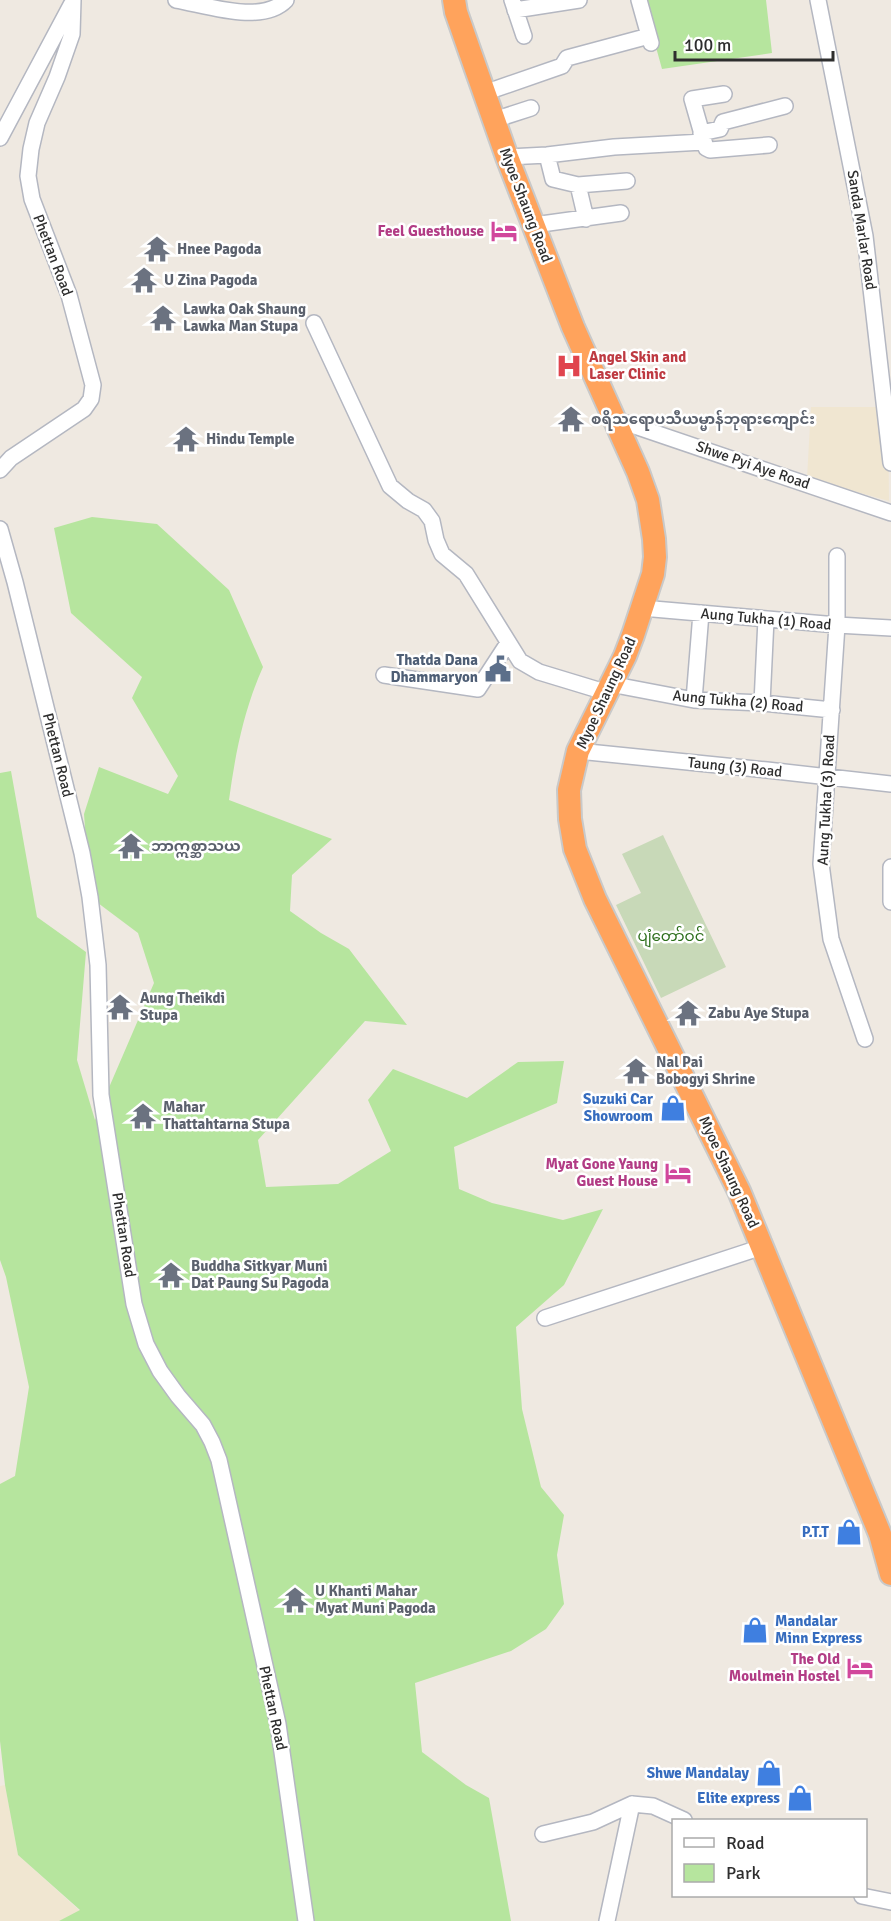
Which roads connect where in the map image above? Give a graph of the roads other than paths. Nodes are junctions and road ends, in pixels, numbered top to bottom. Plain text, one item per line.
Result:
1 (73, 0) edge
2 (176, 0) edge
3 (286, 0) edge
4 (454, 0) edge
5 (579, 0) edge
6 (639, 0) edge
7 (818, 0) edge
8 (514, 5) edge
9 (524, 36) dead end
10 (484, 93) junction
11 (724, 94) dead end
12 (785, 106) dead end
13 (531, 108) dead end
14 (494, 120) junction
15 (702, 137) junction
16 (0, 138) edge
17 (769, 145) dead end
18 (547, 155) junction
19 (507, 157) junction
20 (627, 181) dead end
21 (578, 185) junction
22 (621, 213) dead end
23 (586, 219) junction
24 (534, 225) junction
25 (314, 323) dead end
26 (614, 419) junction
27 (891, 463) edge
28 (0, 470) edge
29 (891, 513) edge
30 (0, 529) edge
31 (837, 556) dead end
32 (642, 608) junction
33 (701, 613) junction
34 (766, 619) junction
35 (837, 626) junction
36 (891, 628) edge
37 (508, 643) junction
38 (384, 675) dead end
39 (608, 688) junction
40 (694, 700) junction
41 (762, 703) junction
42 (832, 710) junction
43 (578, 751) junction
44 (828, 777) junction
45 (891, 784) edge
46 (891, 867) edge
47 (891, 902) edge
48 (865, 1039) dead end
49 (762, 1246) junction
50 (545, 1318) dead end
51 (891, 1574) edge
52 (632, 1804) junction
53 (680, 1819) edge
54 (543, 1834) dead end
55 (867, 1897) edge
56 (891, 1902) edge
57 (306, 1921) edge
58 (607, 1921) edge

1 - 16 street
1 - 28 street, Phettan Road
2 - 3 street
4 - 10 highway, Myoe Shaung Road
5 - 8 street
6 - 10 street
7 - 27 street, Sanda Marlar Road
8 - 9 street
10 - 14 highway, Myoe Shaung Road
11 - 15 street
12 - 15 street
13 - 14 street
14 - 19 highway, Myoe Shaung Road
15 - 17 street
15 - 18 street
18 - 19 street
18 - 21 street
19 - 24 highway, Myoe Shaung Road
20 - 21 street
21 - 23 street
22 - 23 street
23 - 24 street
24 - 26 highway, Myoe Shaung Road
25 - 37 street, Aung Tukha (2) Road
26 - 29 street, Shwe Pyi Aye Road
26 - 32 highway, Myoe Shaung Road
30 - 57 street, Phettan Road
31 - 35 street, Aung Tukha (3) Road
32 - 33 street, Aung Tukha (1) Road
32 - 39 highway, Myoe Shaung Road
33 - 34 street, Aung Tukha (1) Road
33 - 40 street
34 - 35 street, Aung Tukha (1) Road
34 - 41 street
35 - 36 street, Aung Tukha (1) Road
35 - 42 street, Aung Tukha (3) Road
37 - 38 street
37 - 39 street, Aung Tukha (2) Road
39 - 40 street, Aung Tukha (2) Road
39 - 43 highway, Myoe Shaung Road
40 - 41 street, Aung Tukha (2) Road
41 - 42 street, Aung Tukha (2) Road
42 - 44 street, Aung Tukha (3) Road
43 - 44 street, Taung (3) Road
43 - 49 highway, Myoe Shaung Road
44 - 45 street, Taung (3) Road
44 - 48 street, Aung Tukha (3) Road
46 - 47 street
49 - 50 street
49 - 51 highway, Myoe Shaung Road
52 - 53 street
52 - 54 street
52 - 58 street
55 - 56 street

